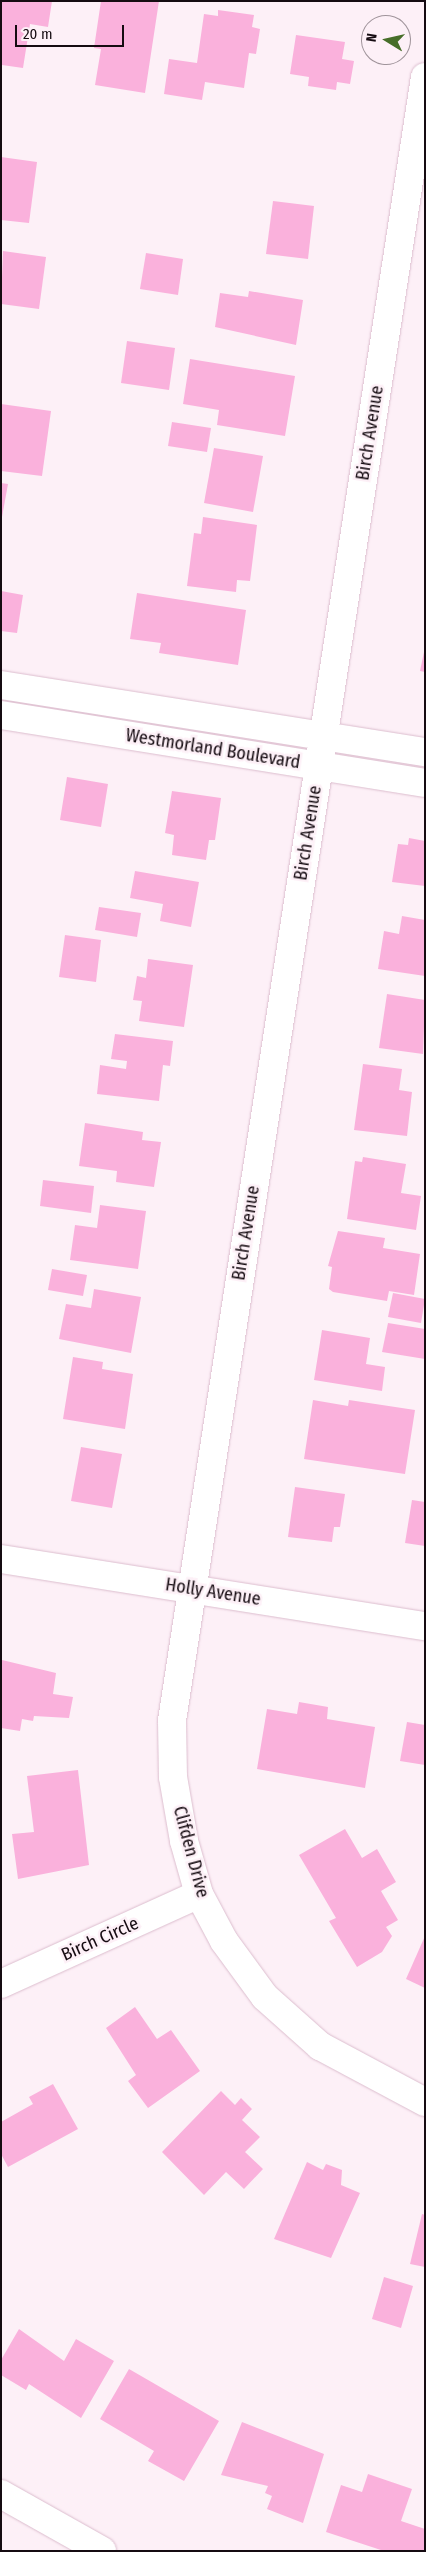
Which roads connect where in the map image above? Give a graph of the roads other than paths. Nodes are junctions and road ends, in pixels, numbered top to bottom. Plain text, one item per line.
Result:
1 (425, 77) edge
2 (1, 685) edge
3 (1, 715) edge
4 (323, 736) junction
5 (425, 752) edge
6 (318, 766) junction
7 (425, 783) edge
8 (1, 1558) edge
9 (191, 1589) junction
10 (425, 1626) edge
11 (199, 1894) junction
12 (1, 1984) edge
13 (425, 2102) edge
14 (1, 2494) edge
15 (102, 2551) edge

1 - 4 street, Birch Avenue
2 - 4 street, Westmorland Boulevard
3 - 6 street, Westmorland Boulevard
4 - 5 street, Westmorland Boulevard
4 - 6 street, Birch Avenue
6 - 7 street, Westmorland Boulevard
6 - 9 street, Birch Avenue
8 - 9 street, Holly Avenue
9 - 10 street, Holly Avenue
9 - 11 street, Clifden Drive
11 - 12 street, Birch Circle
11 - 13 street, Clifden Drive
14 - 15 street

